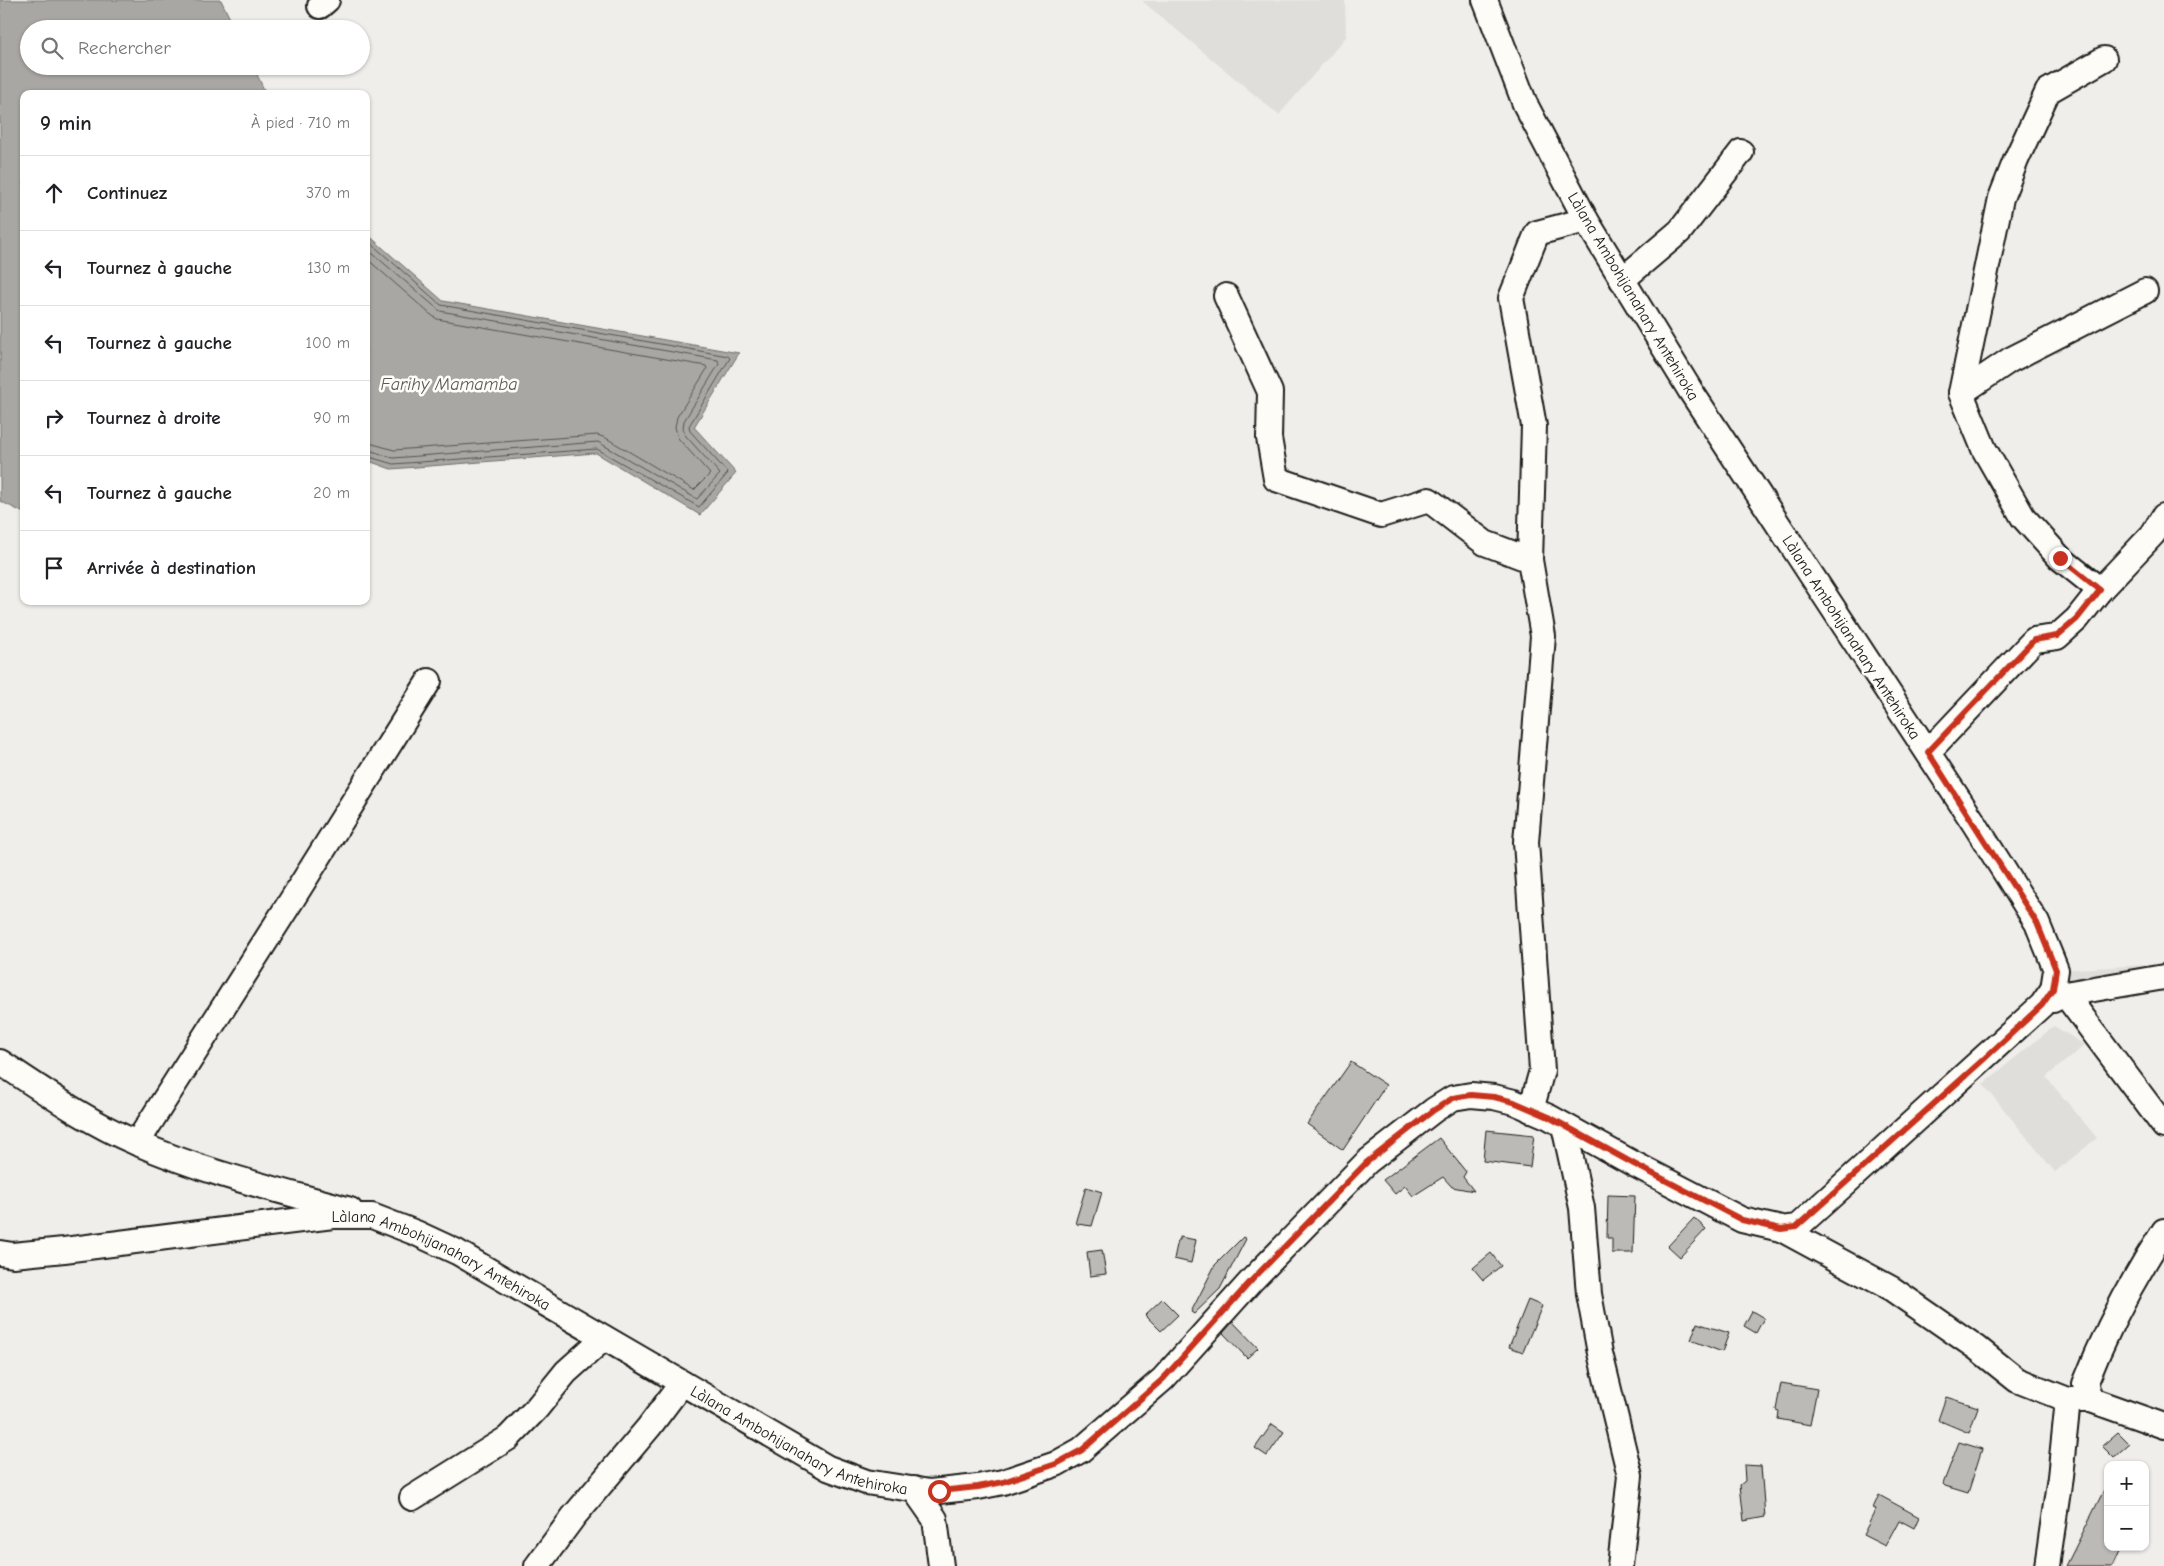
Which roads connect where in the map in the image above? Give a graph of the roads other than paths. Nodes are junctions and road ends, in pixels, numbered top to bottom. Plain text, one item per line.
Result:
1 (1485, 0) edge
2 (2104, 59) dead end
3 (1741, 152) dead end
4 (1586, 220) junction
5 (1622, 280) junction
6 (2145, 291) dead end
7 (1226, 296) dead end
8 (1961, 393) junction
9 (2164, 516) edge
10 (1530, 560) junction
11 (2100, 590) junction
12 (429, 681) dead end
13 (1928, 752) junction
14 (2164, 977) edge
15 (2064, 994) junction
16 (2042, 1005) junction
17 (0, 1062) edge
18 (1531, 1110) junction
19 (1564, 1126) junction
20 (2164, 1126) edge
21 (137, 1143) junction
22 (372, 1216) junction
23 (1781, 1229) junction
24 (2164, 1232) edge
25 (0, 1253) edge
26 (604, 1338) junction
27 (682, 1384) junction
28 (2068, 1400) junction
29 (2091, 1400) junction
30 (2164, 1426) edge
31 (914, 1489) junction
32 (412, 1498) dead end
33 (536, 1566) edge
34 (942, 1566) edge
35 (1620, 1566) edge
36 (2047, 1566) edge

1 - 4 street, Làlana Ambohijanahary Antehiroka
2 - 8 street
3 - 5 street
4 - 5 street, Làlana Ambohijanahary Antehiroka
4 - 10 street
5 - 13 street, Làlana Ambohijanahary Antehiroka
6 - 8 street
7 - 10 street
8 - 11 street
9 - 11 street
10 - 18 street
11 - 13 street
12 - 21 street
13 - 16 street, Làlana Ambohijanahary Antehiroka
14 - 15 street
15 - 16 street
15 - 20 street
16 - 23 street, Làlana Ambohijanahary Antehiroka
17 - 21 street
18 - 19 street, Làlana Ambohijanahary Antehiroka
18 - 31 street, Làlana Ambohijanahary Antehiroka
19 - 23 street, Làlana Ambohijanahary Antehiroka
19 - 35 street
21 - 22 street
22 - 25 street, Làlana Ambohijanahary Antehiroka
22 - 26 street, Làlana Ambohijanahary Antehiroka
23 - 28 street
24 - 29 street
26 - 27 street, Làlana Ambohijanahary Antehiroka
26 - 32 street
27 - 31 street, Làlana Ambohijanahary Antehiroka
27 - 33 street
28 - 29 street
28 - 36 street
29 - 30 street
31 - 34 street

